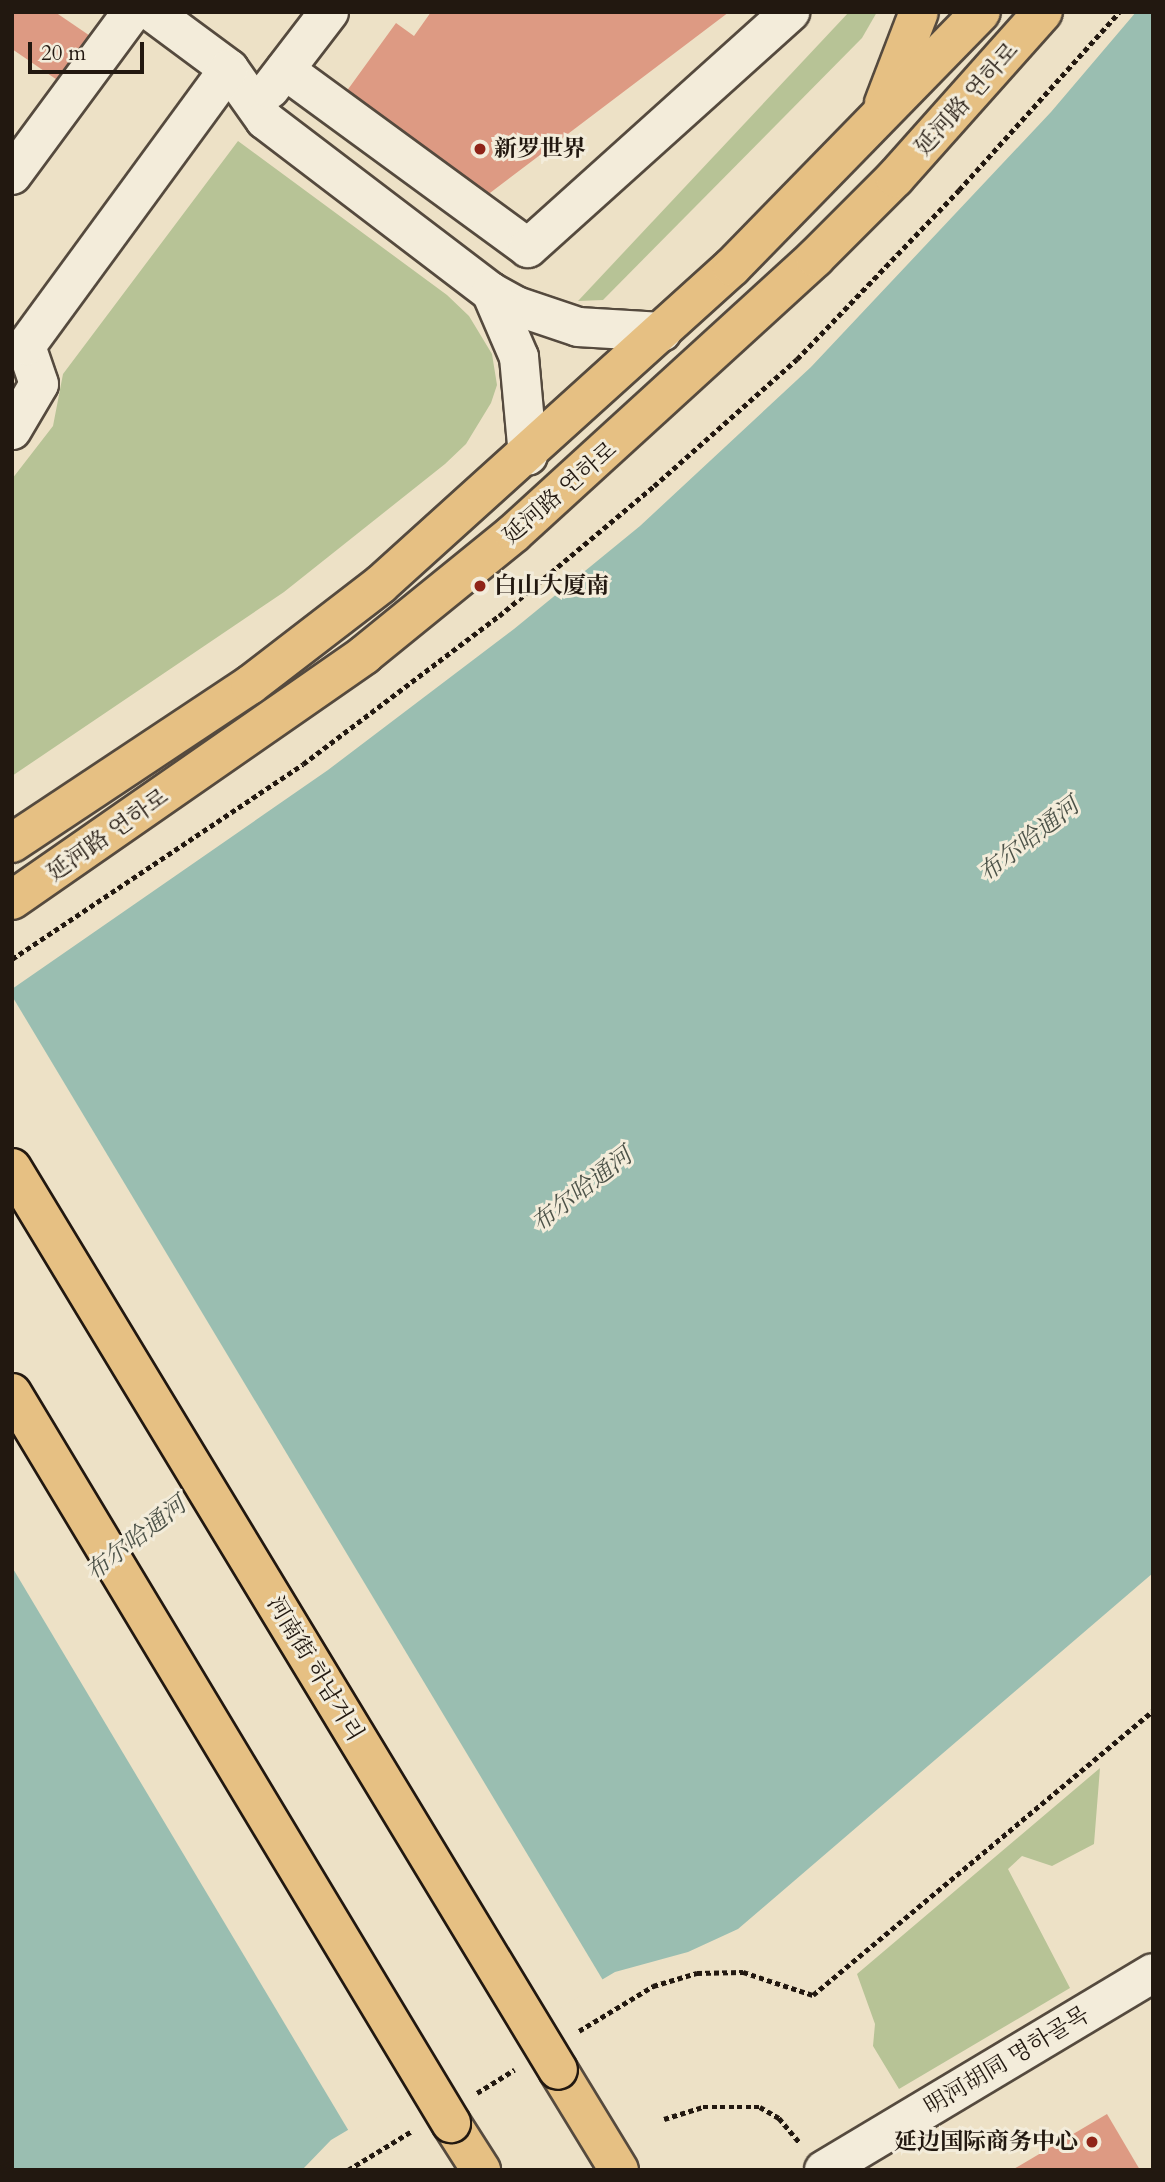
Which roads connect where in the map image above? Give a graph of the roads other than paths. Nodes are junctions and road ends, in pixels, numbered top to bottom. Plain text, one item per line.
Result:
1 (132, 12) edge
2 (152, 12) edge
3 (329, 12) edge
4 (790, 12) edge
5 (919, 12) edge
6 (981, 12) edge
7 (1043, 12) edge
8 (193, 24) edge
9 (229, 69) junction
10 (285, 70) junction
11 (254, 110) junction
12 (877, 117) junction
13 (12, 175) edge
14 (491, 292) junction
15 (662, 332) junction
16 (19, 341) edge
17 (12, 430) edge
18 (528, 456) junction
19 (12, 843) edge
20 (12, 900) edge
21 (12, 1168) edge
22 (12, 1393) edge
23 (1153, 1973) edge
24 (814, 2159) edge
25 (481, 2170) edge
26 (619, 2170) edge

1 - 13 street
2 - 8 street
3 - 10 street
4 - 10 street
5 - 12 main road
6 - 12 main road, 延河路 연하로
7 - 20 main road, 延河路 연하로
8 - 9 street
9 - 11 street
9 - 16 street
10 - 11 street
11 - 14 street
12 - 15 main road, 延河路 연하로
14 - 15 street
14 - 18 street
15 - 18 main road, 延河路 연하로
16 - 17 street
18 - 19 main road, 延河路 연하로
21 - 26 main road, 河南街 하남거리, bridge
22 - 25 main road, bridge
23 - 24 street, 明河胡同 명하골목

